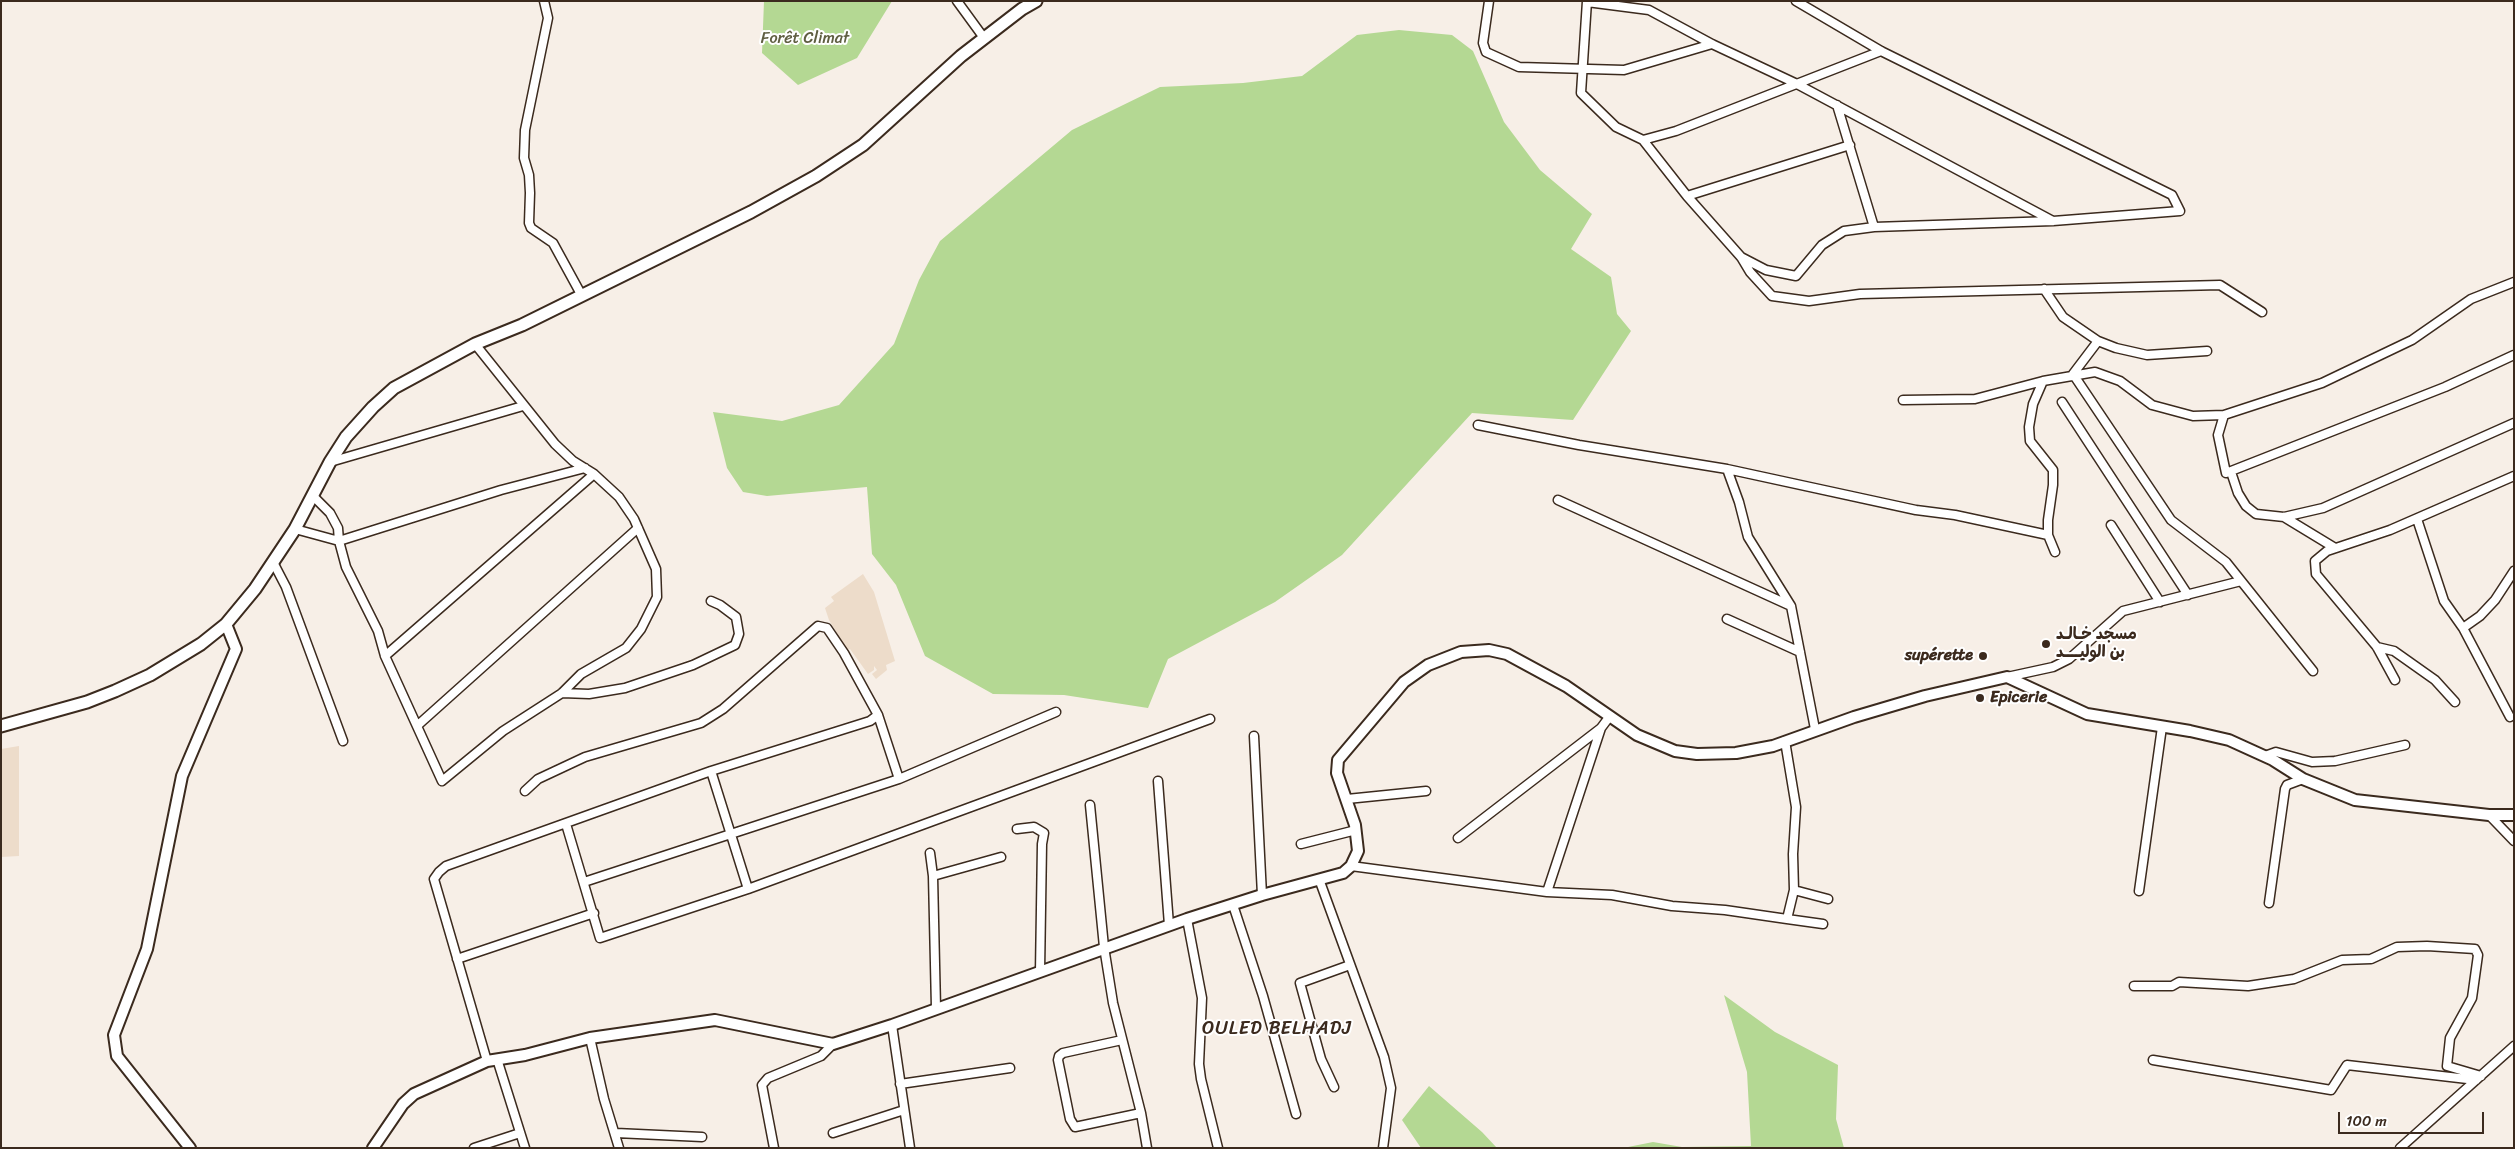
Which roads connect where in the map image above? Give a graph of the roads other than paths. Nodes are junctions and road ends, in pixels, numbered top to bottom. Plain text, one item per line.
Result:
1 (544, 1) edge
2 (958, 1) edge
3 (1036, 1) edge
4 (1489, 1) edge
5 (1796, 1) edge
6 (1587, 2) edge
7 (984, 38) junction
8 (1712, 44) junction
9 (1881, 51) junction
10 (1584, 69) junction
11 (1796, 83) junction
12 (1837, 105) junction
13 (1643, 140) junction
14 (1850, 145) junction
15 (1687, 196) junction
16 (2053, 221) junction
17 (1874, 227) junction
18 (1741, 257) junction
19 (2514, 282) edge
20 (2044, 289) junction
21 (582, 296) junction
22 (2262, 312) dead end
23 (2098, 341) junction
24 (475, 344) junction
25 (2207, 351) dead end
26 (2514, 355) edge
27 (2073, 374) junction
28 (2043, 381) junction
29 (1903, 400) dead end
30 (2062, 402) dead end
31 (523, 406) junction
32 (2224, 415) junction
33 (2514, 423) edge
34 (1478, 425) dead end
35 (330, 462) junction
36 (585, 468) junction
37 (1727, 469) junction
38 (2231, 472) junction
39 (594, 474) junction
40 (2514, 476) edge
41 (313, 496) junction
42 (1558, 500) dead end
43 (2284, 517) junction
44 (2417, 519) junction
45 (2111, 525) dead end
46 (638, 528) junction
47 (295, 529) junction
48 (2048, 535) junction
49 (339, 541) junction
50 (2335, 548) junction
51 (2055, 552) dead end
52 (273, 562) junction
53 (2514, 571) edge
54 (2241, 581) junction
55 (2188, 595) junction
56 (711, 601) dead end
57 (2160, 602) junction
58 (1791, 606) junction
59 (1727, 619) dead end
60 (226, 624) junction
61 (2463, 628) junction
62 (2377, 647) junction
63 (1800, 652) junction
64 (385, 656) junction
65 (2313, 671) dead end
66 (2008, 677) junction
67 (2395, 680) dead end
68 (562, 693) junction
69 (2455, 702) dead end
70 (1056, 712) dead end
71 (878, 715) junction
72 (1610, 716) junction
73 (2510, 717) dead end
74 (1210, 719) dead end
75 (418, 725) junction
76 (1, 726) edge
77 (2162, 727) junction
78 (1601, 728) junction
79 (1815, 729) junction
80 (1254, 736) dead end
81 (342, 741) dead end
82 (1785, 741) junction
83 (2405, 745) dead end
84 (2265, 756) junction
85 (711, 771) junction
86 (900, 779) junction
87 (2302, 780) junction
88 (1158, 781) dead end
89 (525, 791) dead end
90 (1426, 791) dead end
91 (1347, 799) junction
92 (1090, 805) dead end
93 (2489, 815) junction
94 (2514, 815) edge
95 (566, 824) junction
96 (1017, 829) dead end
97 (1356, 830) junction
98 (731, 833) junction
99 (1458, 838) dead end
100 (2514, 841) edge
101 (1301, 844) dead end
102 (930, 853) dead end
103 (1002, 856) dead end
104 (1351, 866) junction
105 (933, 876) junction
106 (1319, 879) junction
107 (584, 882) junction
108 (748, 889) junction
109 (1794, 890) junction
110 (2140, 891) dead end
111 (1547, 892) junction
112 (1262, 895) junction
113 (1828, 899) dead end
114 (2269, 903) dead end
115 (1233, 904) junction
116 (594, 913) junction
117 (1187, 919) junction
118 (1787, 919) junction
119 (1824, 924) dead end
120 (1169, 925) junction
121 (1104, 947) junction
122 (457, 958) junction
123 (1350, 965) junction
124 (1040, 972) junction
125 (2134, 986) dead end
126 (936, 1008) junction
127 (892, 1025) junction
128 (590, 1038) junction
129 (1122, 1040) junction
130 (833, 1044) junction
131 (2514, 1046) edge
132 (492, 1060) junction
133 (2153, 1060) dead end
134 (1010, 1068) dead end
135 (2479, 1078) junction
136 (900, 1084) junction
137 (1334, 1087) dead end
138 (904, 1110) junction
139 (1141, 1113) junction
140 (1296, 1114) dead end
141 (520, 1133) junction
142 (833, 1133) dead end
143 (616, 1134) junction
144 (702, 1137) dead end
145 (190, 1148) edge
146 (373, 1148) edge
147 (474, 1148) edge
148 (525, 1148) edge
149 (619, 1148) edge
150 (774, 1148) edge
151 (910, 1148) edge
152 (1147, 1148) edge
153 (1218, 1148) edge
154 (1382, 1148) edge
155 (2400, 1148) edge

1 - 21 street
2 - 7 street
3 - 7 main road
4 - 10 street
5 - 9 street
6 - 8 street
6 - 10 street
7 - 21 main road
8 - 10 street
8 - 11 street
9 - 11 street
9 - 16 street
10 - 13 street
11 - 12 street
11 - 13 street
12 - 14 street
12 - 16 street
13 - 15 street
14 - 15 street
14 - 17 street
15 - 18 street
16 - 17 street
17 - 18 street
18 - 20 street
19 - 32 street
20 - 22 street
20 - 23 street
21 - 24 main road
23 - 25 street
23 - 27 street
24 - 31 street
24 - 35 main road
26 - 38 street
27 - 28 street
27 - 32 street
27 - 54 street
28 - 29 street
28 - 48 street
30 - 55 street
31 - 35 street
31 - 36 street
32 - 38 street
33 - 43 street
34 - 37 street
35 - 41 main road
36 - 39 street
36 - 49 street
37 - 48 street
37 - 58 street
38 - 43 street
39 - 46 street
39 - 64 street
40 - 44 street
41 - 47 main road
41 - 49 street
42 - 58 street
43 - 50 street
44 - 50 street
44 - 61 street
45 - 57 street
46 - 68 street
46 - 75 street
47 - 49 street
47 - 52 main road
48 - 51 street
49 - 64 street
50 - 62 street
52 - 60 main road
52 - 81 street
53 - 61 street
54 - 55 street
54 - 65 street
55 - 57 street
56 - 68 street
57 - 66 street
58 - 63 street
59 - 63 street
60 - 76 main road
60 - 145 street
61 - 73 street
62 - 67 street
62 - 69 street
63 - 79 street
64 - 75 street
66 - 77 street
66 - 79 street
68 - 75 street
70 - 86 street
71 - 85 street
71 - 86 street
71 - 89 street
72 - 78 street
72 - 82 street
72 - 91 street
74 - 108 street
77 - 84 street
77 - 110 street
78 - 99 street
78 - 111 street
79 - 82 street
80 - 112 street
82 - 109 street
83 - 84 street
84 - 87 street
85 - 95 street
85 - 98 street
86 - 98 street
87 - 93 street
87 - 114 street
88 - 120 street
90 - 91 street
91 - 97 street
92 - 121 street
93 - 94 street
93 - 100 street
95 - 107 street
95 - 122 street
96 - 124 street
97 - 101 street
97 - 104 street
98 - 107 street
98 - 108 street
102 - 105 street
103 - 105 street
104 - 106 street
104 - 111 street
105 - 126 street
106 - 112 street
106 - 123 street
107 - 116 street
108 - 116 street
109 - 113 street
109 - 118 street
111 - 118 street
112 - 115 street
115 - 117 street
115 - 140 street
116 - 122 street
117 - 120 street
117 - 153 street
118 - 119 street
120 - 121 street
121 - 124 street
121 - 129 street
122 - 132 street
123 - 137 street
123 - 154 street
124 - 126 street
125 - 135 street
126 - 127 street
127 - 130 street
127 - 136 street
128 - 130 street
128 - 132 street
128 - 143 street
129 - 139 street
129 - 139 street
130 - 150 street
131 - 135 street
132 - 141 street
132 - 146 street
133 - 135 street
134 - 136 street
135 - 155 street
136 - 138 street
138 - 142 street
138 - 151 street
139 - 152 street
141 - 147 street
141 - 148 street
143 - 144 street
143 - 149 street

